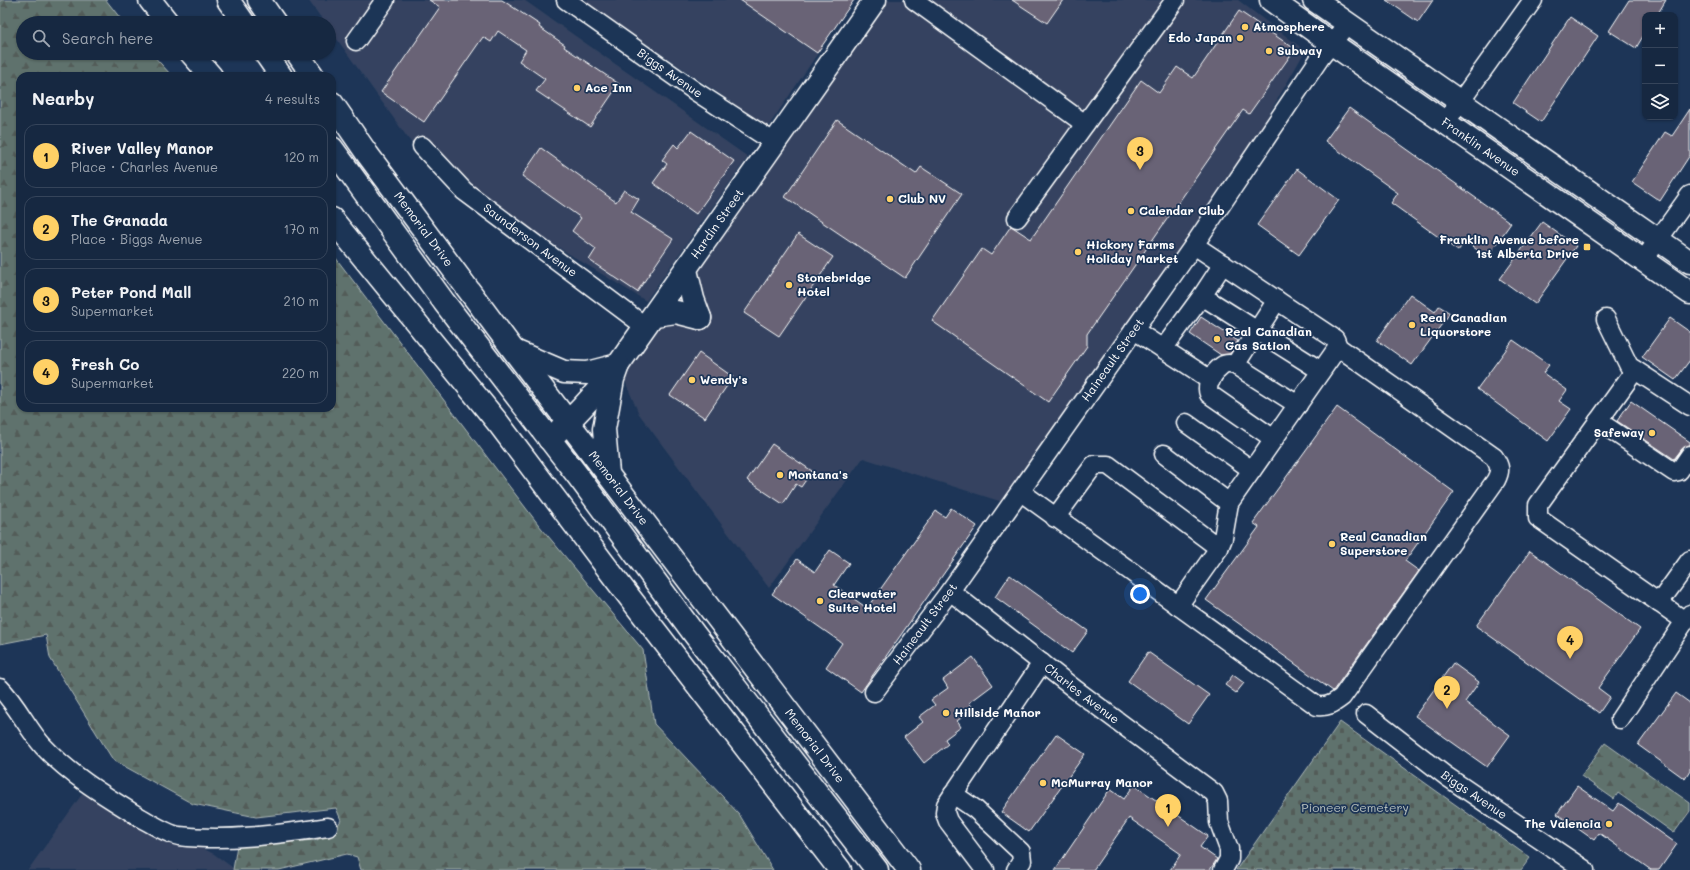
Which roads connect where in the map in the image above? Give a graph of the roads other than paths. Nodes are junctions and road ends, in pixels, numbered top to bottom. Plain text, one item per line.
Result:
1 (150, 0) edge
2 (228, 0) edge
3 (259, 0) edge
4 (385, 0) edge
5 (566, 0) edge
6 (876, 0) edge
7 (914, 0) edge
8 (1175, 0) edge
9 (1271, 0) edge
10 (1314, 0) edge
11 (1533, 0) edge
12 (163, 16) edge
13 (239, 16) edge
14 (270, 16) edge
15 (1347, 24) junction
16 (356, 41) dead end
17 (1331, 43) junction
18 (197, 60) edge
19 (270, 60) edge
20 (302, 60) edge
21 (208, 72) edge
22 (278, 72) edge
23 (310, 72) edge
24 (1460, 102) junction
25 (336, 109) edge
26 (1445, 123) junction
27 (1085, 124) junction
28 (775, 143) junction
29 (422, 146) dead end
30 (336, 154) edge
31 (1690, 195) edge
32 (1017, 218) dead end
33 (336, 224) edge
34 (1659, 239) junction
35 (1194, 245) junction
36 (1643, 261) junction
37 (1690, 262) edge
38 (1223, 264) junction
39 (686, 270) junction
40 (1690, 293) edge
41 (1202, 296) junction
42 (1277, 300) junction
43 (1606, 319) dead end
44 (650, 321) junction
45 (1134, 330) junction
46 (1256, 330) junction
47 (1338, 347) junction
48 (1163, 349) junction
49 (514, 351) junction
50 (618, 365) junction
51 (1235, 365) junction
52 (1635, 370) junction
53 (1321, 371) junction
54 (1211, 380) junction
55 (1688, 400) edge
56 (1298, 405) junction
57 (1598, 421) junction
58 (569, 423) junction
59 (1186, 423) dead end
60 (549, 438) junction
61 (1274, 439) junction
62 (1164, 454) dead end
63 (1690, 455) edge
64 (1252, 470) junction
65 (608, 473) junction
66 (1020, 492) junction
67 (1229, 503) junction
68 (1056, 518) junction
69 (1219, 548) junction
70 (1690, 560) edge
71 (950, 591) junction
72 (1659, 603) junction
73 (1178, 606) junction
74 (1687, 618) edge
75 (1042, 663) junction
76 (0, 688) edge
77 (874, 692) dead end
78 (1366, 714) dead end
79 (1620, 719) dead end
80 (953, 794) junction
81 (328, 827) dead end
82 (871, 862) edge
83 (840, 870) edge
84 (909, 870) edge
85 (985, 870) edge
86 (1016, 870) edge
87 (1223, 870) edge
88 (1585, 870) edge

1 - 12 main road
2 - 13 main road
3 - 14 main road
4 - 16 street
5 - 28 street, Biggs Avenue
6 - 28 main road, Hardin Street
7 - 27 street
8 - 27 street
9 - 17 main road, Franklin Avenue
10 - 15 main road
11 - 24 street
15 - 17 street, Haineault Street
15 - 24 main road
17 - 26 main road, Franklin Avenue
17 - 35 street, Haineault Street
18 - 21 main road
19 - 22 main road
20 - 23 main road
24 - 26 street
24 - 34 main road
25 - 49 main road, Memorial Drive
26 - 36 main road, Franklin Avenue
27 - 32 street
28 - 39 main road, Hardin Street
29 - 44 street, Saunderson Avenue
30 - 60 main road
31 - 34 street
33 - 83 main road
34 - 36 street
34 - 37 main road
35 - 38 street
35 - 45 street, Haineault Street
36 - 40 main road, Franklin Avenue
38 - 41 street
38 - 42 street
39 - 44 main road, Hardin Street
39 - 44 main road
41 - 46 street
41 - 48 street
42 - 46 street
42 - 47 street
43 - 52 street
44 - 50 main road, Hardin Street
45 - 48 street
45 - 66 street, Haineault Street
46 - 51 street
46 - 53 street
47 - 53 street
47 - 73 street
48 - 54 street
49 - 50 main road
49 - 58 main road, Memorial Drive
50 - 58 main road, Hardin Street
50 - 65 main road
51 - 54 street
51 - 56 street
52 - 55 street
52 - 57 street
53 - 56 street
54 - 61 street
56 - 61 street
57 - 63 street
57 - 72 street
58 - 60 main road, Hardin Street
58 - 65 main road, Memorial Drive
59 - 64 street
60 - 82 main road
61 - 64 street
62 - 67 street
64 - 67 street
65 - 84 main road, Memorial Drive
66 - 68 street
66 - 71 street, Haineault Street
67 - 69 street
68 - 69 street
68 - 73 street
69 - 73 street
70 - 72 street
71 - 75 street, Charles Avenue
71 - 77 street, Haineault Street
72 - 74 street
74 - 79 street
75 - 80 street
75 - 87 street, Charles Avenue
76 - 81 street
78 - 88 street, Biggs Avenue
80 - 85 street
80 - 86 street

